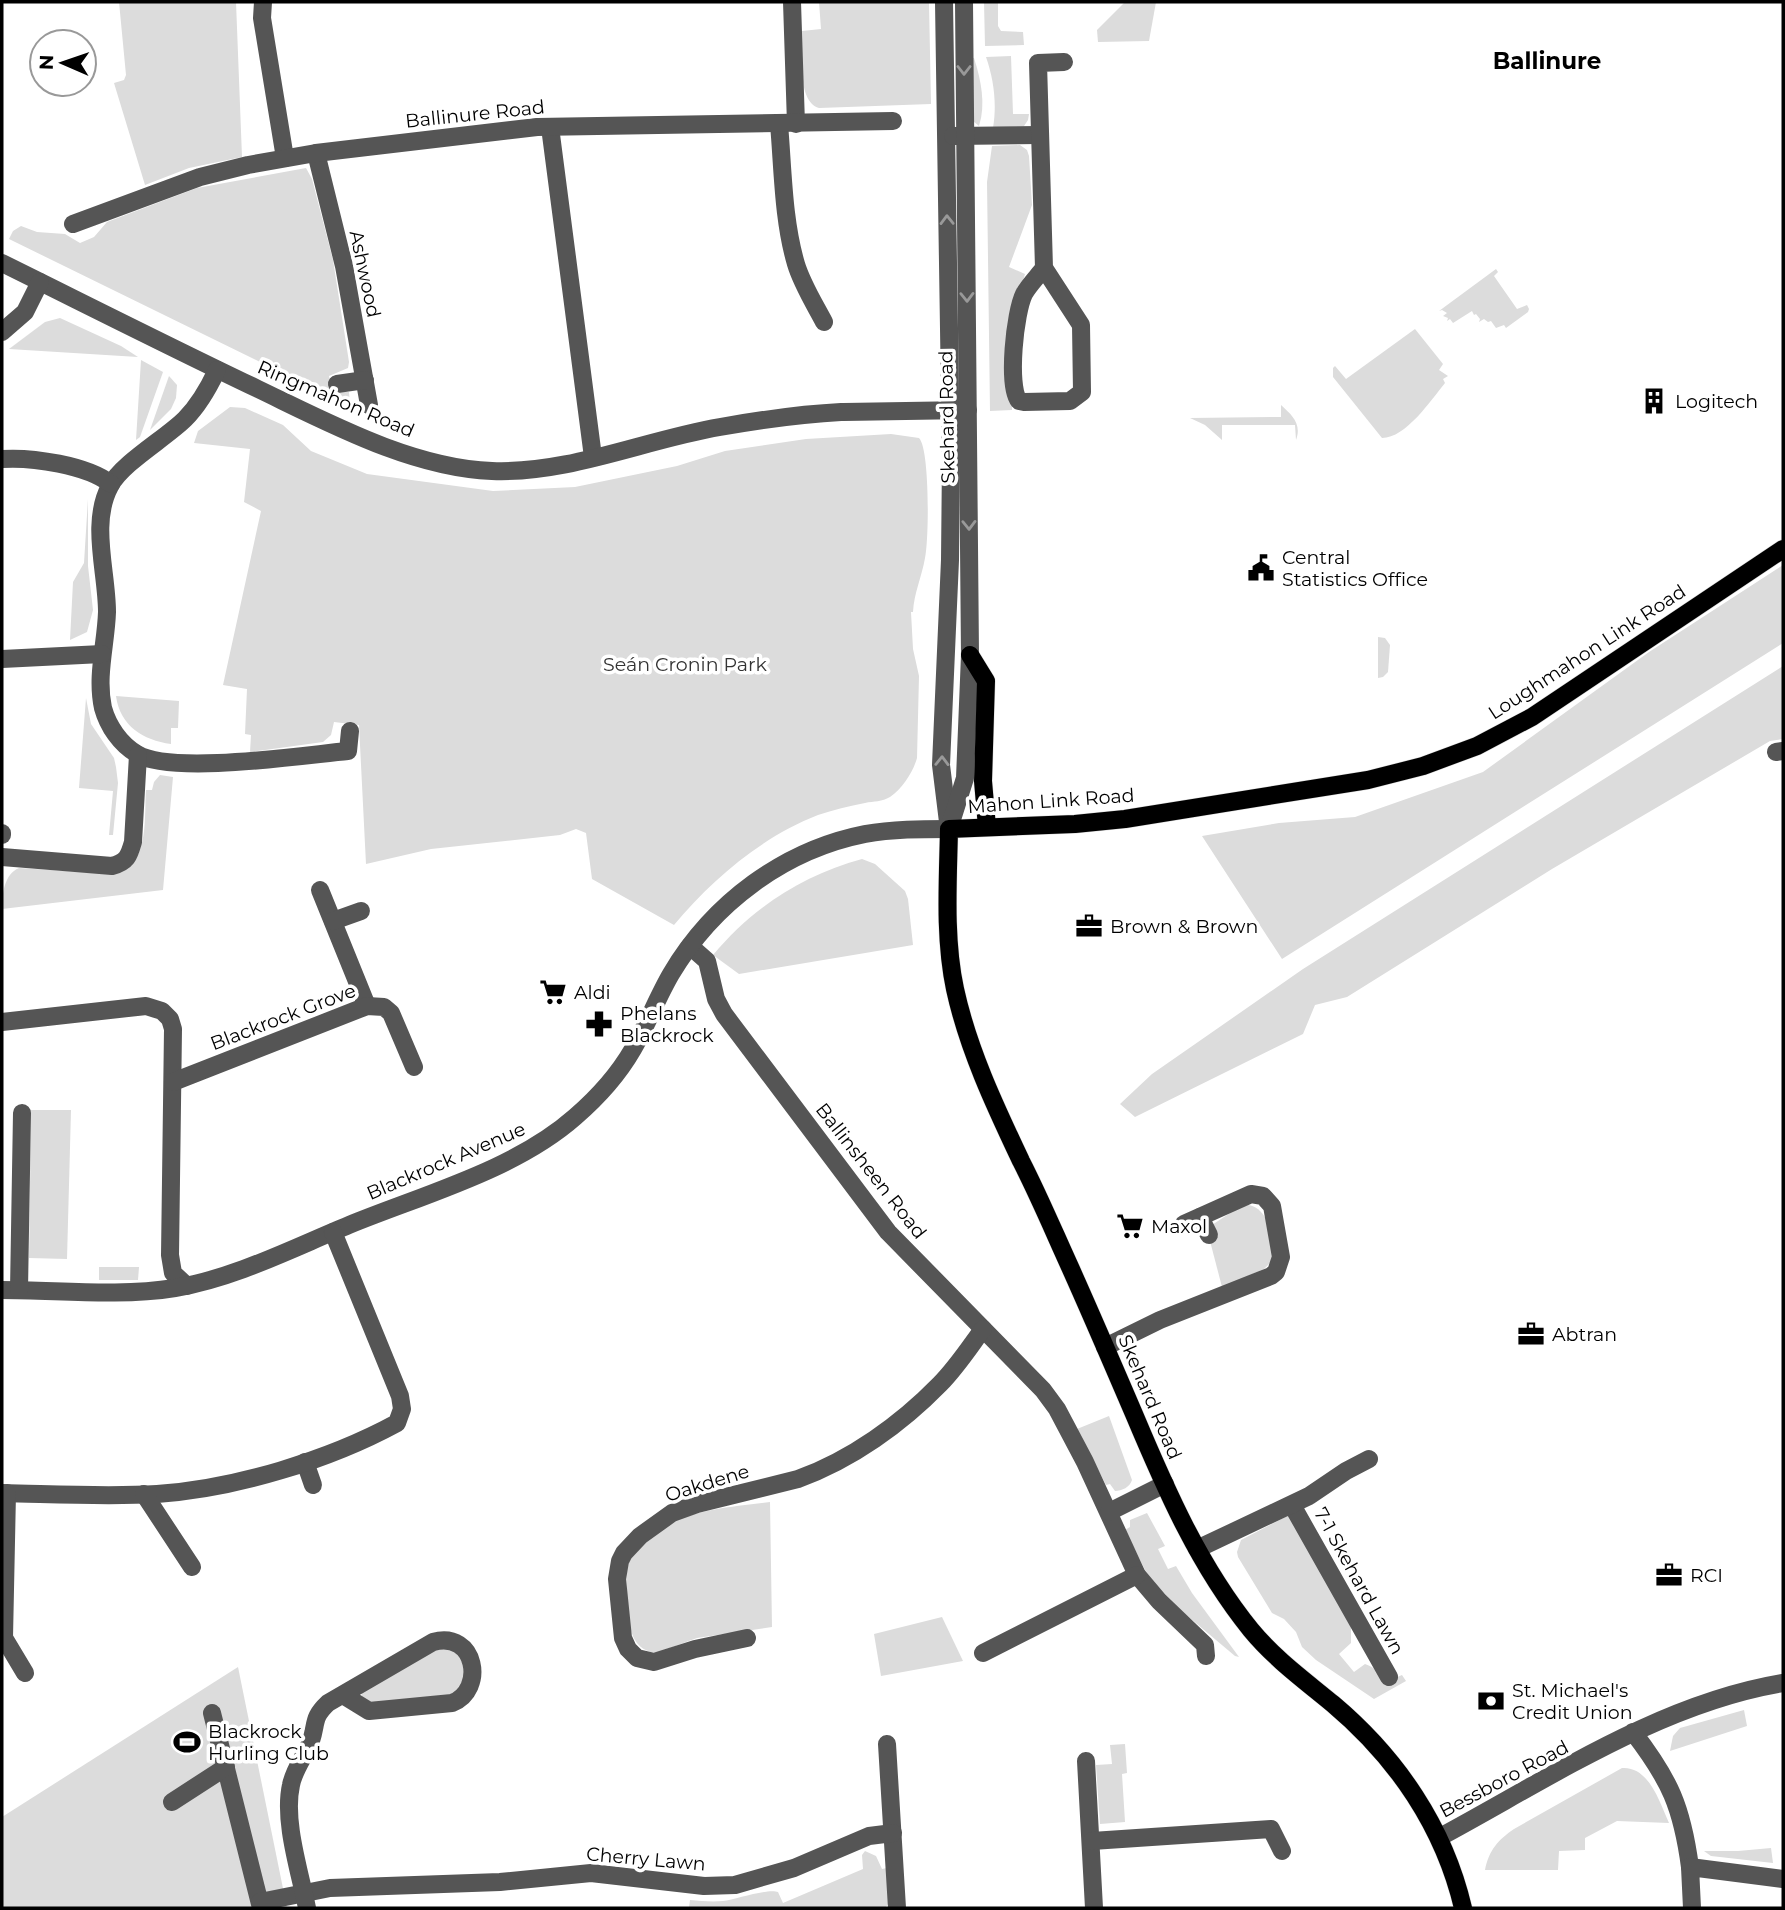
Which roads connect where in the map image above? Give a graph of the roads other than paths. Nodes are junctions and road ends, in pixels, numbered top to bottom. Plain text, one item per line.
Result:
1 (263, 2) edge
2 (792, 2) edge
3 (944, 2) edge
4 (964, 2) edge
5 (1064, 62) dead end
6 (893, 121) dead end
7 (788, 124) junction
8 (550, 127) junction
9 (965, 135) junction
10 (1039, 135) junction
11 (946, 136) junction
12 (316, 153) junction
13 (285, 158) junction
14 (73, 224) dead end
15 (2, 263) edge
16 (1044, 268) junction
17 (40, 282) junction
18 (824, 322) dead end
19 (2, 332) edge
20 (217, 370) junction
21 (365, 380) junction
22 (337, 384) dead end
23 (369, 405) dead end
24 (959, 411) junction
25 (593, 457) junction
26 (2, 459) edge
27 (111, 484) junction
28 (1783, 549) edge
29 (102, 654) junction
30 (970, 655) junction
31 (2, 659) edge
32 (350, 731) dead end
33 (138, 755) junction
34 (1155, 813) joint
35 (987, 827) junction
36 (949, 829) junction
37 (2, 857) edge
38 (320, 890) dead end
39 (361, 911) dead end
40 (333, 921) junction
41 (690, 946) junction
42 (367, 1006) junction
43 (2, 1022) edge
44 (414, 1067) dead end
45 (173, 1082) junction
46 (22, 1113) dead end
47 (333, 1232) junction
48 (1209, 1235) dead end
49 (187, 1286) junction
50 (10, 1290) edge
51 (983, 1329) junction
52 (1105, 1347) junction
53 (1369, 1459) dead end
54 (305, 1462) junction
55 (1165, 1484) junction
56 (313, 1485) dead end
57 (4, 1493) edge
58 (144, 1494) junction
59 (1292, 1504) junction
60 (1109, 1512) junction
61 (1197, 1549) junction
62 (192, 1567) dead end
63 (1137, 1575) junction
64 (747, 1638) dead end
65 (982, 1653) dead end
66 (1206, 1656) dead end
67 (25, 1673) dead end
68 (1389, 1677) dead end
69 (1783, 1683) edge
70 (343, 1695) junction
71 (212, 1713) dead end
72 (1633, 1732) junction
73 (887, 1744) dead end
74 (1086, 1761) dead end
75 (226, 1767) junction
76 (172, 1802) dead end
77 (893, 1833) junction
78 (1440, 1837) junction
79 (1091, 1841) junction
80 (1282, 1851) dead end
81 (1690, 1867) junction
82 (1783, 1879) edge
83 (306, 1900) edge
84 (260, 1905) edge
85 (897, 1908) edge
86 (1094, 1908) edge
87 (1463, 1908) edge
88 (1692, 1908) edge

1 - 13 street
2 - 7 street
3 - 11 street, Skehard Road
4 -> 9 street, Skehard Road
5 - 10 street
6 - 7 street, Ballinure Road
7 - 8 street, Ballinure Road
7 - 18 street
8 - 12 street, Ballinure Road
8 - 25 street
9 - 10 street
9 - 11 street
9 -> 24 street, Skehard Road
10 - 16 street
24 -> 11 street, Skehard Road
12 - 13 street, Ballinure Road
12 - 21 street, Ashwood
13 - 14 street, Ballinure Road
15 - 17 street, Ringmahon Road
16 - 16 street
17 - 19 street
17 - 20 street, Ringmahon Road
20 - 25 street, Ringmahon Road
20 - 27 street
21 - 22 street
21 - 23 street, Ashwood
24 - 25 street, Ringmahon Road
24 -> 30 street, Skehard Road
36 -> 24 street, Skehard Road
26 - 27 street
27 - 29 street
28 - 34 main road, Loughmahon Link Road
29 - 31 street
29 - 33 street
30 - 35 main road
30 - 36 street, Skehard Road
32 - 33 street
33 - 37 street
34 - 35 main road, Mahon Link Road
35 - 36 main road, Mahon Link Road
36 - 41 street, Blackrock Avenue
36 - 52 main road, Skehard Road
38 - 40 street
39 - 40 street
40 - 42 street
41 - 47 street, Blackrock Avenue
41 - 51 street, Ballinsheen Road
42 - 44 street, Blackrock Grove
42 - 45 street, Blackrock Grove
43 - 45 street
45 - 49 street
46 - 50 street
47 - 49 street, Blackrock Avenue
47 - 54 street
48 - 52 street
49 - 50 street, Blackrock Avenue
51 - 60 street, Ballinsheen Road
51 - 64 street, Oakdene
52 - 55 main road, Skehard Road
53 - 59 street
54 - 56 street
54 - 58 street
55 - 60 street
55 - 61 main road, Skehard Road
57 - 58 street
57 - 67 street
58 - 62 street
59 - 61 street
59 - 68 street, 7-1 Skehard Lawn
60 - 63 street, Ballinsheen Road
61 - 78 main road, Skehard Road
63 - 65 street
63 - 66 street, Ballinsheen Road
69 - 72 street, Bessboro Road
70 - 70 street
70 - 83 street
71 - 75 street
72 - 78 street, Bessboro Road
72 - 81 street
73 - 77 street
74 - 79 street
75 - 76 street
75 - 84 street
77 - 83 street, Cherry Lawn
77 - 85 street
78 - 87 main road, Skehard Road
79 - 80 street
79 - 86 street
81 - 82 street
81 - 88 street
83 - 84 street, Cherry Lawn

